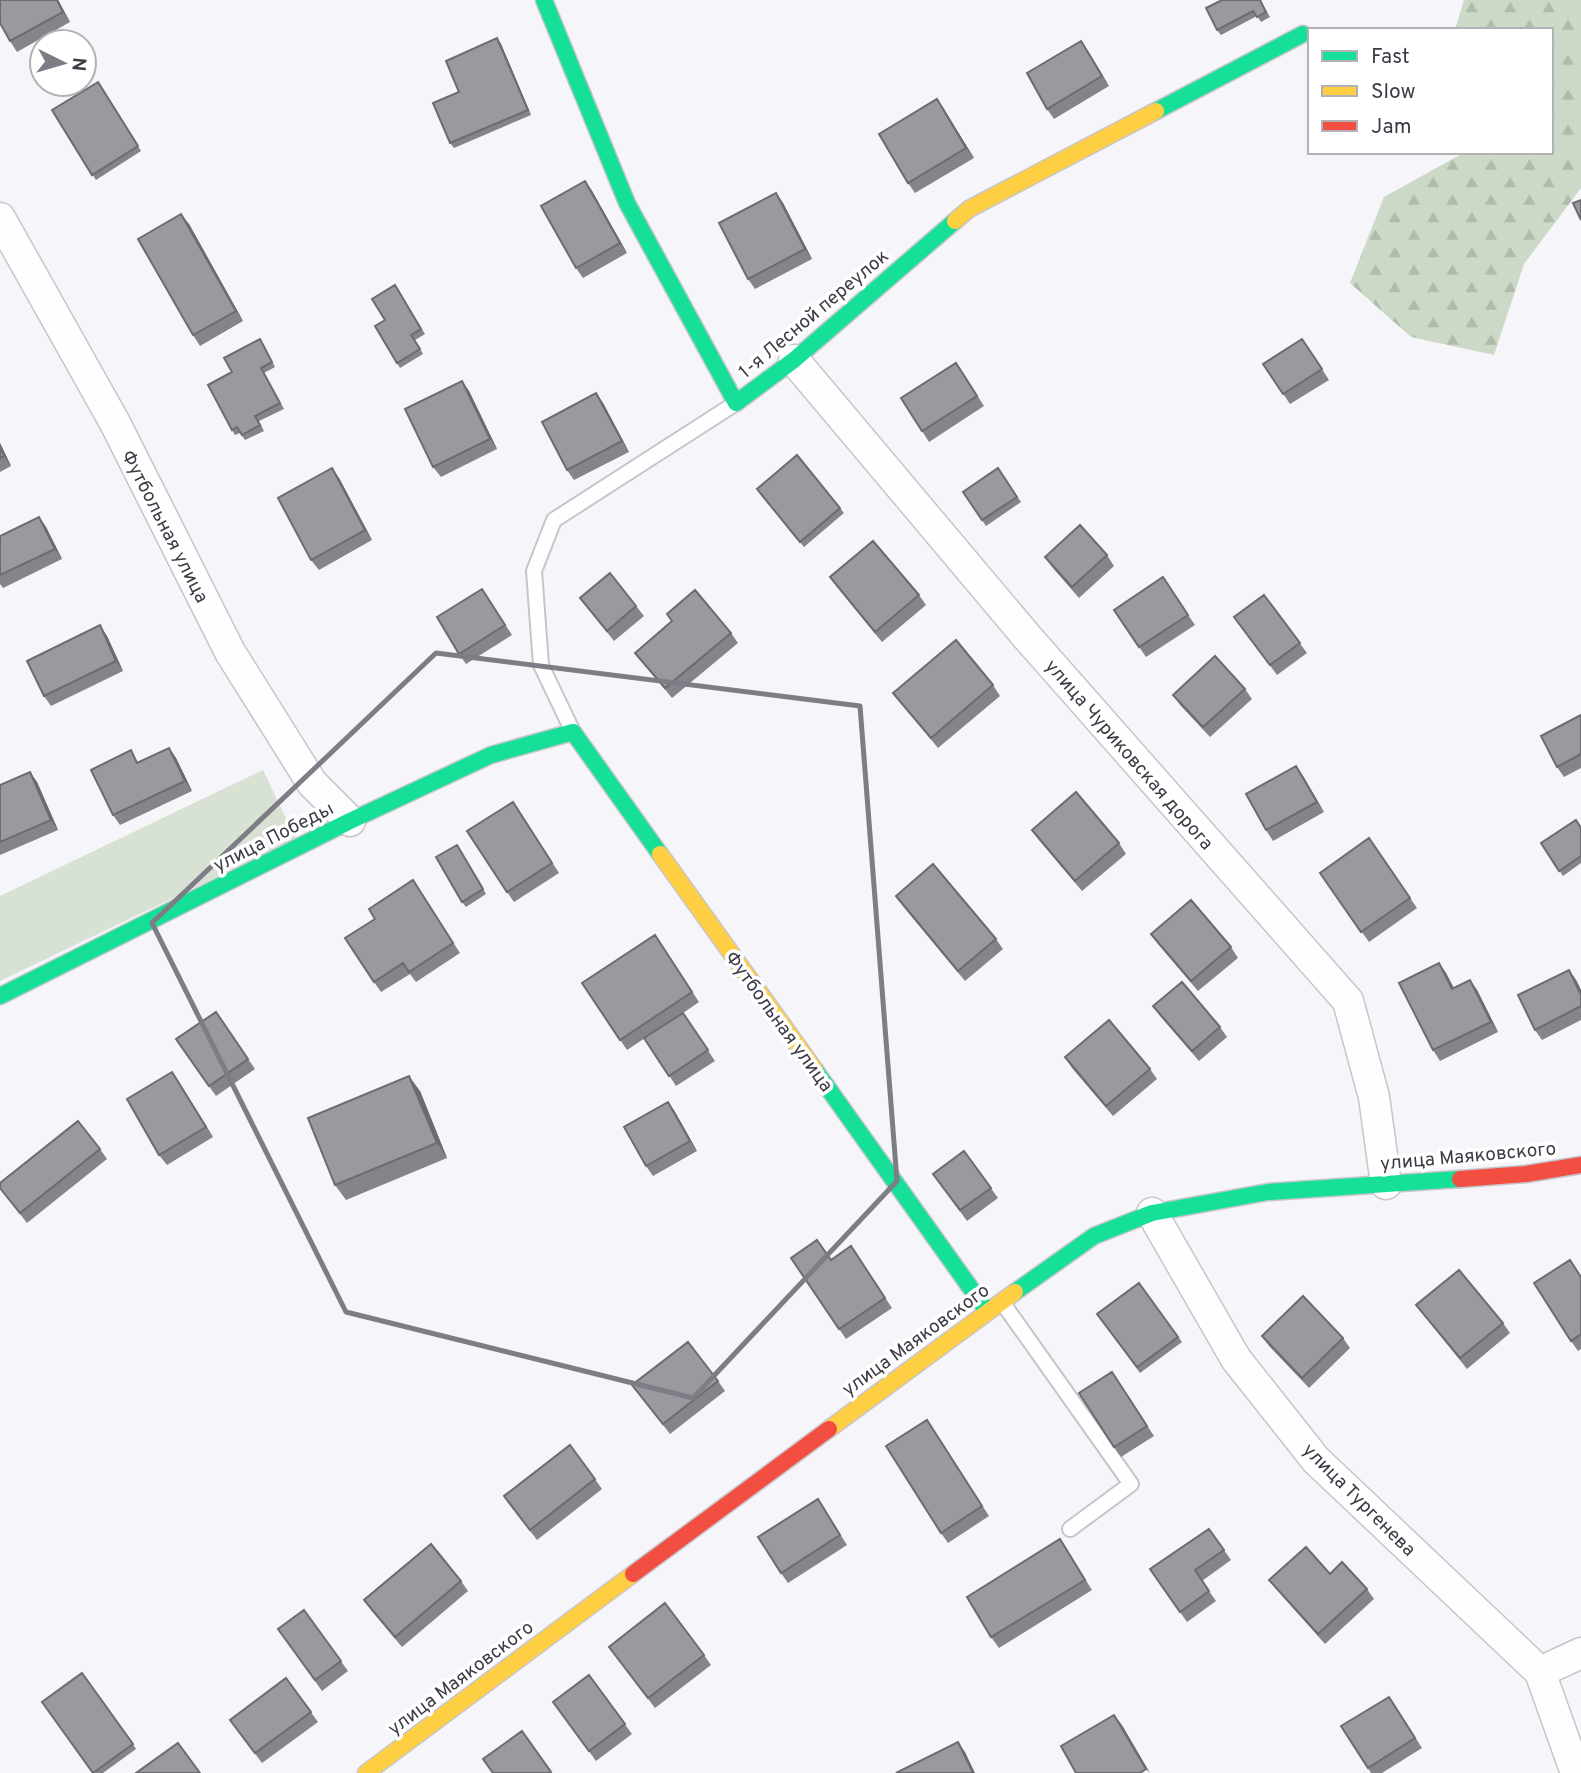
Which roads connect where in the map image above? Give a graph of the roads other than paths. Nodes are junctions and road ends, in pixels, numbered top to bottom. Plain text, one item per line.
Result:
1 (544, 0) edge
2 (1303, 34) dead end
3 (0, 218) edge
4 (794, 360) junction
5 (736, 403) junction
6 (573, 732) junction
7 (350, 821) junction
8 (0, 996) edge
9 (1581, 1165) edge
10 (1386, 1184) junction
11 (1152, 1213) junction
12 (1002, 1301) junction
13 (987, 1311) junction
14 (1070, 1529) dead end
15 (1581, 1653) edge
16 (1540, 1672) junction
17 (366, 1773) edge
18 (1576, 1773) edge

1 - 5 street, 1-я Лесной переулок
2 - 4 street, 1-я Лесной переулок
3 - 7 street, Футбольная улица
4 - 5 street, 1-я Лесной переулок
4 - 10 street, улица Чуриковская дорога
5 - 6 lane
6 - 7 street, улица Победы
6 - 13 street, Футбольная улица
7 - 8 street, улица Победы
9 - 10 street, улица Маяковского
10 - 11 street, улица Маяковского
11 - 12 street, улица Маяковского
11 - 16 street, улица Тургенева
12 - 13 street, улица Маяковского
12 - 14 lane
13 - 17 street, улица Маяковского
15 - 16 street
16 - 18 street, улица Тургенева

